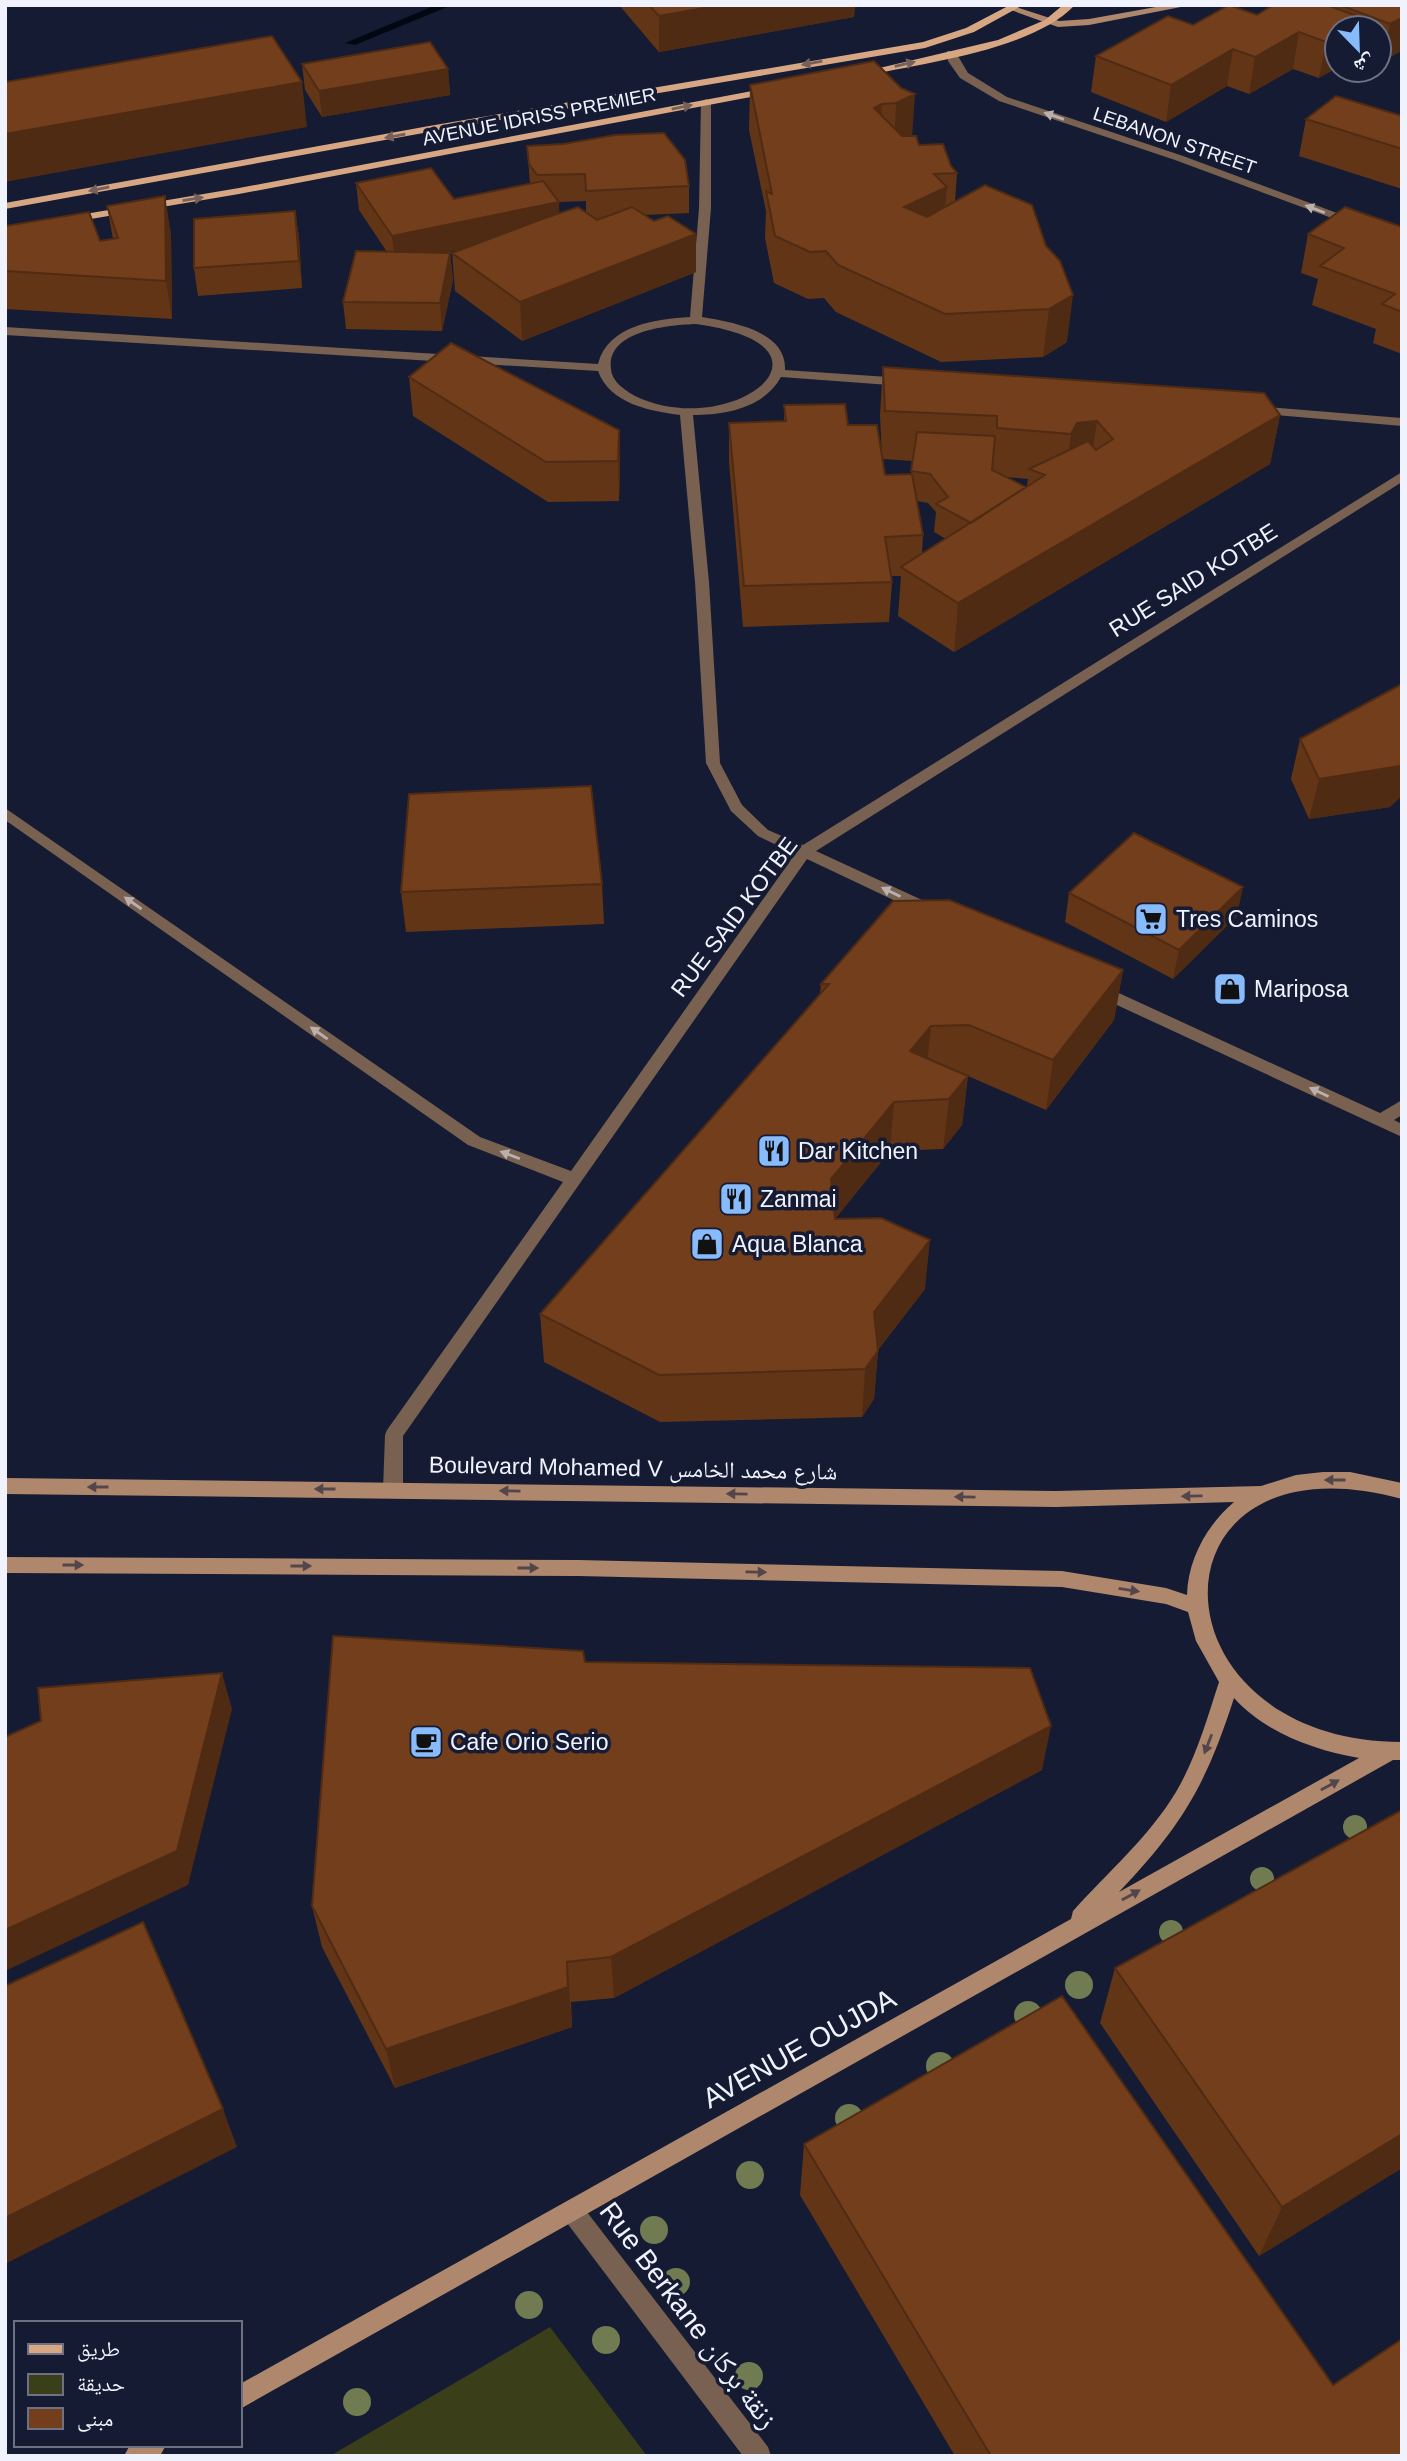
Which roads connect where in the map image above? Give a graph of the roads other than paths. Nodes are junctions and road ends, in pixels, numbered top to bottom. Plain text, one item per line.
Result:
1 (1070, 5) edge
2 (1186, 5) edge
3 (1015, 7) edge
4 (1049, 22) junction
5 (951, 53) junction
6 (848, 76) edge
7 (783, 88) edge
8 (706, 102) junction
9 (5, 206) edge
10 (50, 223) edge
11 (1402, 241) edge
12 (696, 320) junction
13 (5, 331) edge
14 (604, 368) junction
15 (778, 373) junction
16 (916, 383) edge
17 (1235, 409) edge
18 (686, 412) junction
19 (1402, 422) edge
20 (1402, 476) edge
21 (5, 813) edge
22 (805, 851) junction
23 (943, 917) edge
24 (1080, 982) edge
25 (1402, 1106) edge
26 (1381, 1121) junction
27 (1402, 1131) edge
28 (574, 1179) junction
29 (5, 1486) edge
30 (393, 1489) junction
31 (1402, 1491) edge
32 (1260, 1494) junction
33 (6, 1565) edge
34 (1197, 1607) junction
35 (1230, 1680) junction
36 (1395, 1752) edge
37 (1072, 1928) junction
38 (572, 2211) junction
39 (242, 2396) edge
40 (760, 2456) edge

1 - 4 main road
2 - 4 main road
3 - 4 main road
3 -> 9 main road, AVENUE IDRISS PREMIER
4 - 5 main road
6 -> 5 main road
11 -> 5 street, LEBANON STREET
7 - 8 main road, AVENUE IDRISS PREMIER
10 -> 8 main road, AVENUE IDRISS PREMIER
8 - 12 street
12 - 14 street
12 - 15 street
13 - 14 street
14 - 18 street
15 - 16 street
15 - 18 street
17 - 19 street
18 - 22 street
20 - 22 street, RUE SAID KOTBE
28 -> 21 street
23 -> 22 street
22 - 28 street, RUE SAID KOTBE
26 -> 24 street
25 - 26 street
26 - 27 street
28 - 30 street, RUE SAID KOTBE
30 -> 29 main road, Boulevard Mohamed V شارع محمد الخامس
32 -> 30 main road, Boulevard Mohamed V شارع محمد الخامس
31 -> 32 main road
32 - 34 main road
33 -> 34 main road
34 - 35 main road
35 - 36 main road
35 -> 37 main road
37 -> 36 main road, AVENUE OUJDA
37 - 38 main road, AVENUE OUJDA
38 - 39 main road, AVENUE OUJDA
38 - 40 street, Rue Berkane زنقة بركان

